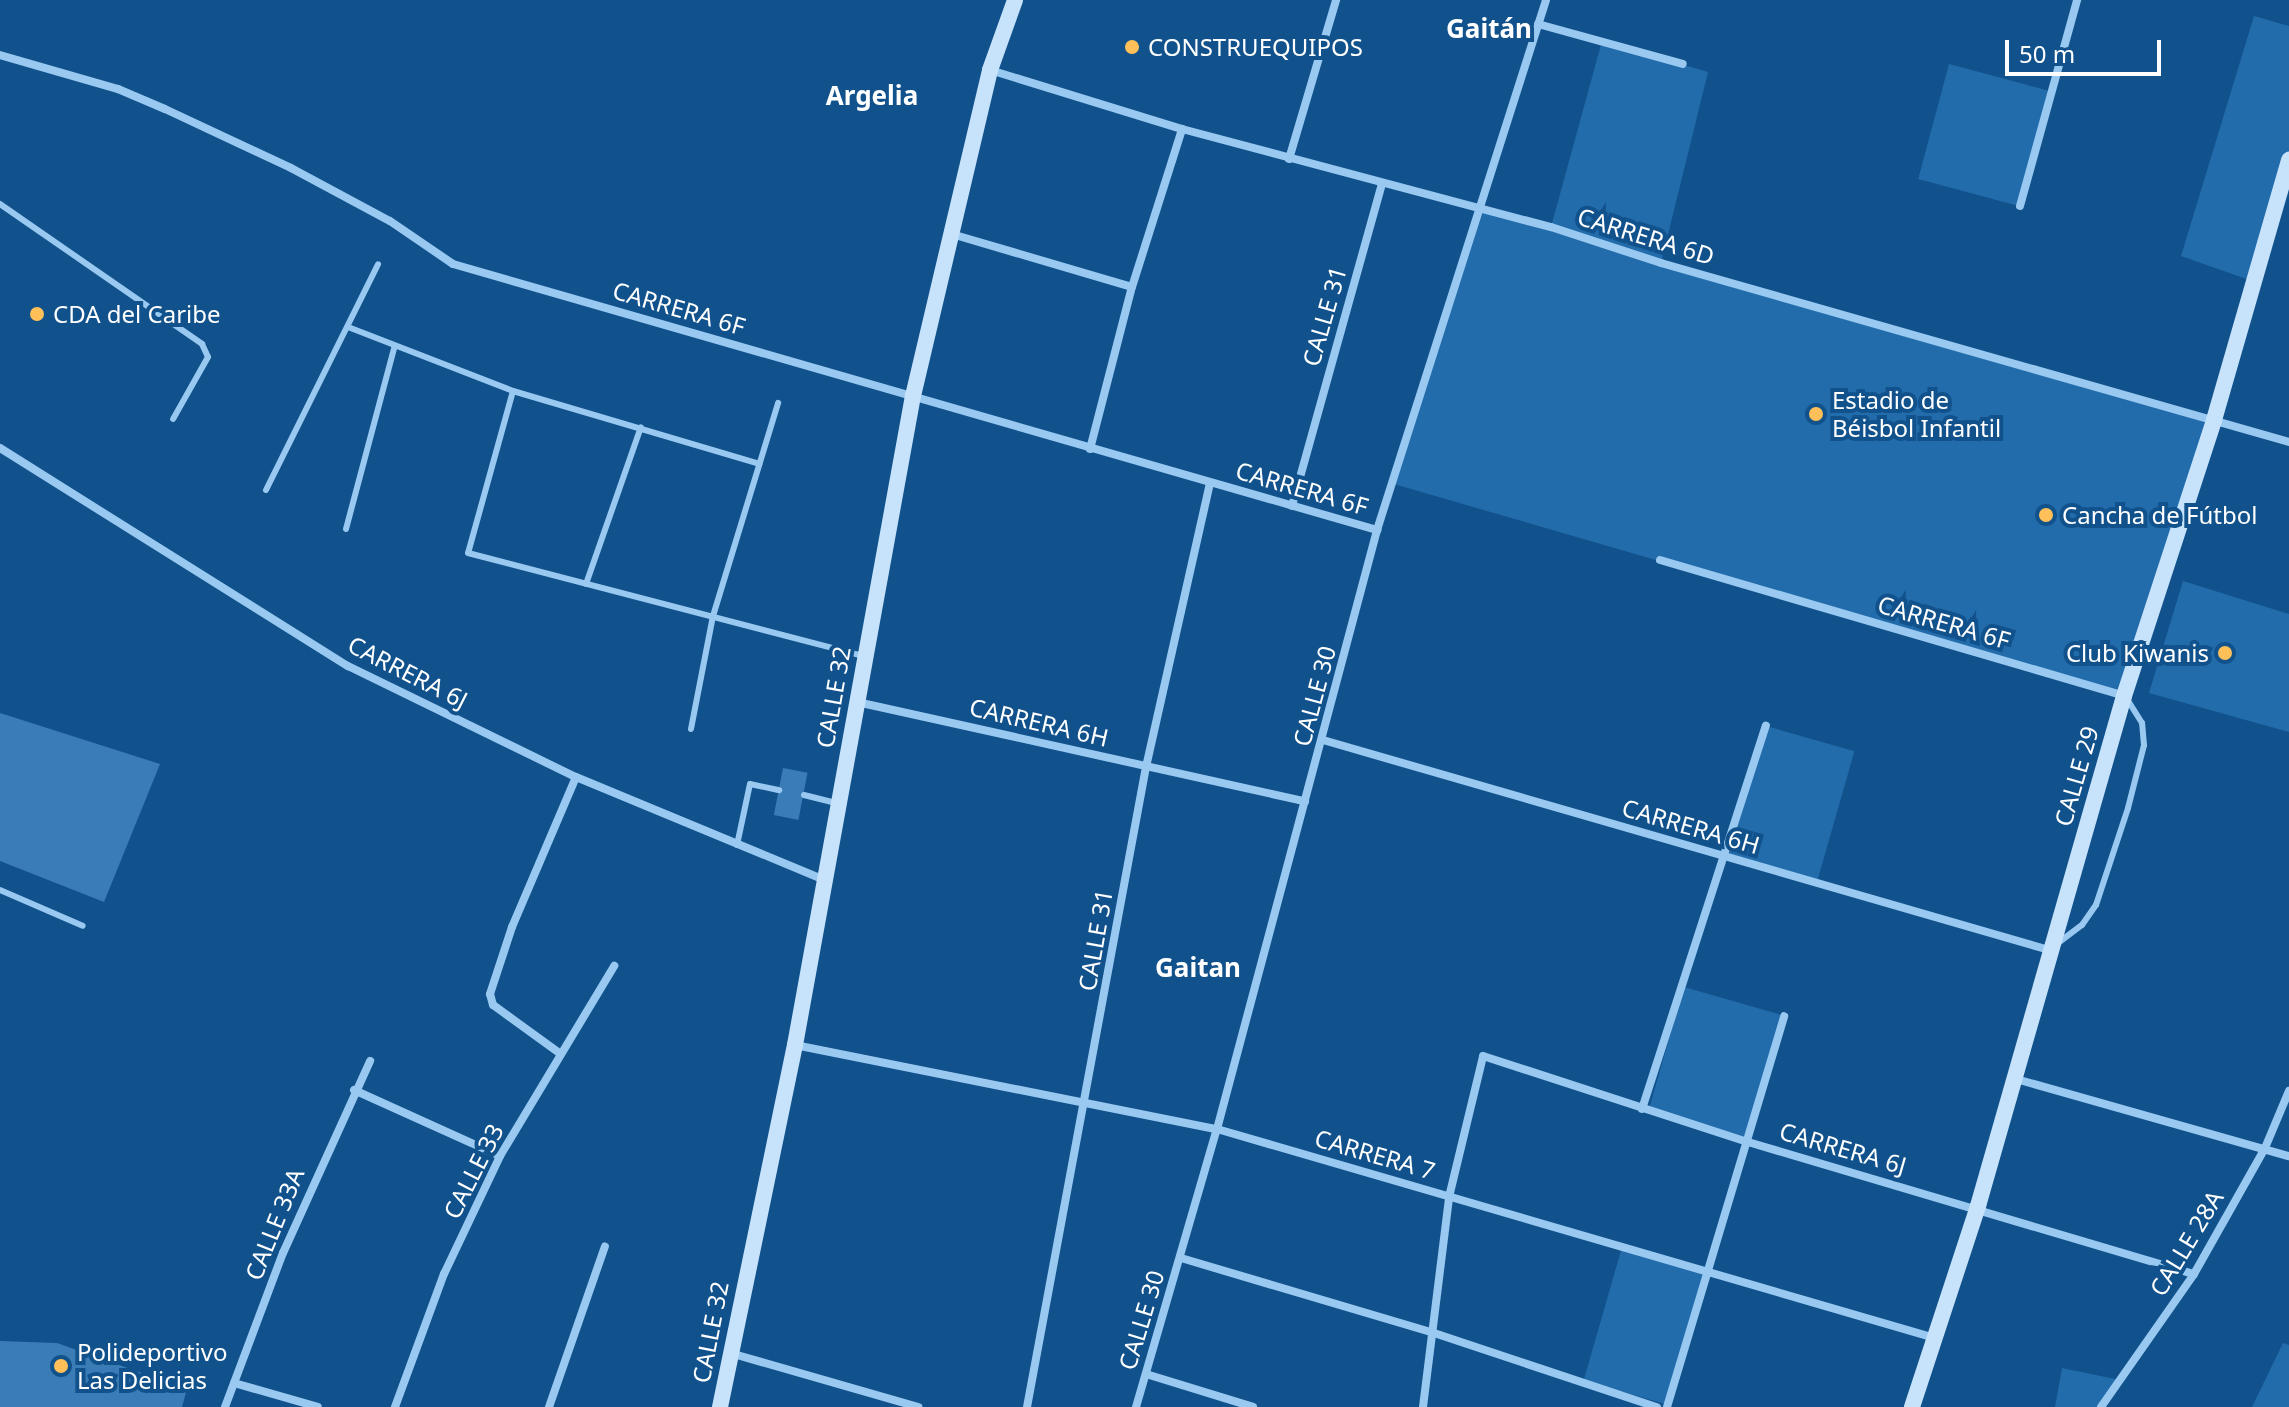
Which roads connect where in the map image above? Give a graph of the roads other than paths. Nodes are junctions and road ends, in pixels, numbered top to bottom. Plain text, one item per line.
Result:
1 (1015, 0) edge
2 (1336, 0) edge
3 (1546, 0) edge
4 (2077, 0) edge
5 (1538, 24) junction
6 (0, 55) edge
7 (1683, 64) dead end
8 (990, 70) junction
9 (1182, 129) junction
10 (1289, 159) junction
11 (2289, 160) edge
12 (1382, 183) junction
13 (0, 204) edge
14 (2020, 206) dead end
15 (1481, 208) junction
16 (955, 235) junction
17 (378, 264) dead end
18 (1132, 287) junction
19 (348, 327) junction
20 (394, 348) junction
21 (513, 391) junction
22 (913, 396) junction
23 (778, 403) dead end
24 (173, 419) dead end
25 (2214, 420) junction
26 (641, 427) junction
27 (2289, 442) edge
28 (0, 448) edge
29 (1090, 449) junction
30 (759, 464) junction
31 (1210, 483) junction
32 (266, 490) dead end
33 (1292, 506) junction
34 (346, 529) dead end
35 (1377, 530) junction
36 (1660, 560) dead end
37 (586, 584) junction
38 (713, 616) junction
39 (864, 656) junction
40 (2124, 696) junction
41 (857, 702) junction
42 (1766, 726) dead end
43 (691, 729) dead end
44 (1323, 740) junction
45 (1146, 767) junction
46 (576, 777) junction
47 (779, 790) dead end
48 (804, 795) dead end
49 (1305, 801) junction
50 (839, 803) junction
51 (737, 845) junction
52 (1723, 856) junction
53 (825, 880) junction
54 (0, 890) edge
55 (83, 926) dead end
56 (2049, 950) junction
57 (614, 966) dead end
58 (1784, 1016) dead end
59 (795, 1045) junction
60 (558, 1052) junction
61 (370, 1061) dead end
62 (2016, 1079) junction
63 (354, 1090) junction
64 (2289, 1091) edge
65 (1085, 1103) junction
66 (1642, 1109) junction
67 (1217, 1129) junction
68 (1748, 1142) junction
69 (2265, 1148) junction
70 (500, 1156) junction
71 (2289, 1156) edge
72 (1449, 1197) junction
73 (1978, 1206) junction
74 (605, 1246) dead end
75 (1181, 1258) junction
76 (1707, 1272) junction
77 (2194, 1274) junction
78 (1434, 1333) junction
79 (1935, 1338) junction
80 (729, 1352) junction
81 (1146, 1374) junction
82 (234, 1383) junction
83 (225, 1407) edge
84 (318, 1407) edge
85 (395, 1407) edge
86 (549, 1407) edge
87 (720, 1407) edge
88 (918, 1407) edge
89 (1027, 1407) edge
90 (1136, 1407) edge
91 (1253, 1407) edge
92 (1423, 1407) edge
93 (1657, 1407) edge
94 (1667, 1407) edge
95 (1912, 1407) edge
96 (2101, 1407) edge

1 - 8 main road, CALLE 32
2 - 10 street
3 - 5 street, CALLE 30
4 - 14 street
5 - 7 street
5 - 15 street, CALLE 30
6 - 22 street, CARRERA 6F
8 - 9 street, CARRERA 6D
8 - 16 main road, CALLE 32
9 - 10 street, CARRERA 6D
9 - 18 street
10 - 12 street, CARRERA 6D
11 - 25 main road, CALLE 29
12 - 15 street, CARRERA 6D
12 - 33 street, CALLE 31
13 - 24 lane
15 - 25 street, CARRERA 6D
15 - 35 street, CALLE 30
16 - 18 street
16 - 22 main road, CALLE 32
17 - 19 lane
18 - 29 street
19 - 20 lane
19 - 32 lane
20 - 21 lane
20 - 34 lane
21 - 26 lane
21 - 37 lane
22 - 29 street, CARRERA 6F
22 - 39 main road, CALLE 32
23 - 30 lane
25 - 27 street, CARRERA 6D
25 - 40 main road, CALLE 29
26 - 30 lane
26 - 37 lane
28 - 46 street, CARRERA 6J
29 - 31 street, CARRERA 6F
30 - 38 lane
31 - 33 street, CARRERA 6F
31 - 45 street, CALLE 31
33 - 35 street, CARRERA 6F
35 - 44 street, CALLE 30
36 - 40 street, CARRERA 6F
37 - 38 lane
38 - 39 lane
38 - 43 lane
39 - 41 main road, CALLE 32
40 - 56 main road, CALLE 29
40 - 56 lane
41 - 45 street, CARRERA 6H
41 - 50 main road, CALLE 32
42 - 52 street
44 - 49 street, CALLE 30
44 - 52 street, CARRERA 6H
45 - 49 street, CARRERA 6H
45 - 65 street, CALLE 31
46 - 51 street, CARRERA 6J
46 - 60 street
47 - 51 lane
48 - 50 lane
49 - 67 street, CALLE 30
50 - 53 main road, CALLE 32
51 - 53 street, CARRERA 6J
52 - 56 street, CARRERA 6H
52 - 66 street
53 - 59 main road, CALLE 32
54 - 55 lane
56 - 62 main road, CALLE 29
57 - 60 street, CALLE 33
58 - 68 street
59 - 65 street, CARRERA 7
59 - 80 main road, CALLE 32
60 - 70 street, CALLE 33
61 - 63 street, CALLE 33A
62 - 69 street
62 - 73 main road, CALLE 29
63 - 70 street
63 - 82 street, CALLE 33A
64 - 69 street, CALLE 28A
65 - 67 street, CARRERA 7
65 - 89 street, CALLE 31
66 - 68 street, CARRERA 6J
66 - 72 street, CARRERA 6J
67 - 72 street, CARRERA 7
67 - 75 street, CALLE 30
68 - 73 street, CARRERA 6J
68 - 76 street
69 - 71 street
69 - 77 street, CALLE 28A
70 - 85 street, CALLE 33
72 - 76 street, CARRERA 7
72 - 78 street
73 - 77 street, CARRERA 6J
73 - 79 main road, CALLE 29
74 - 86 street
75 - 78 street
75 - 81 street, CALLE 30
76 - 79 street, CARRERA 7
76 - 94 street
77 - 96 street, CALLE 28A
78 - 92 street
78 - 93 street
79 - 95 main road, CALLE 29
80 - 87 main road, CALLE 32
80 - 88 street
81 - 90 street, CALLE 30
81 - 91 street
82 - 83 street, CALLE 33A
82 - 84 street

